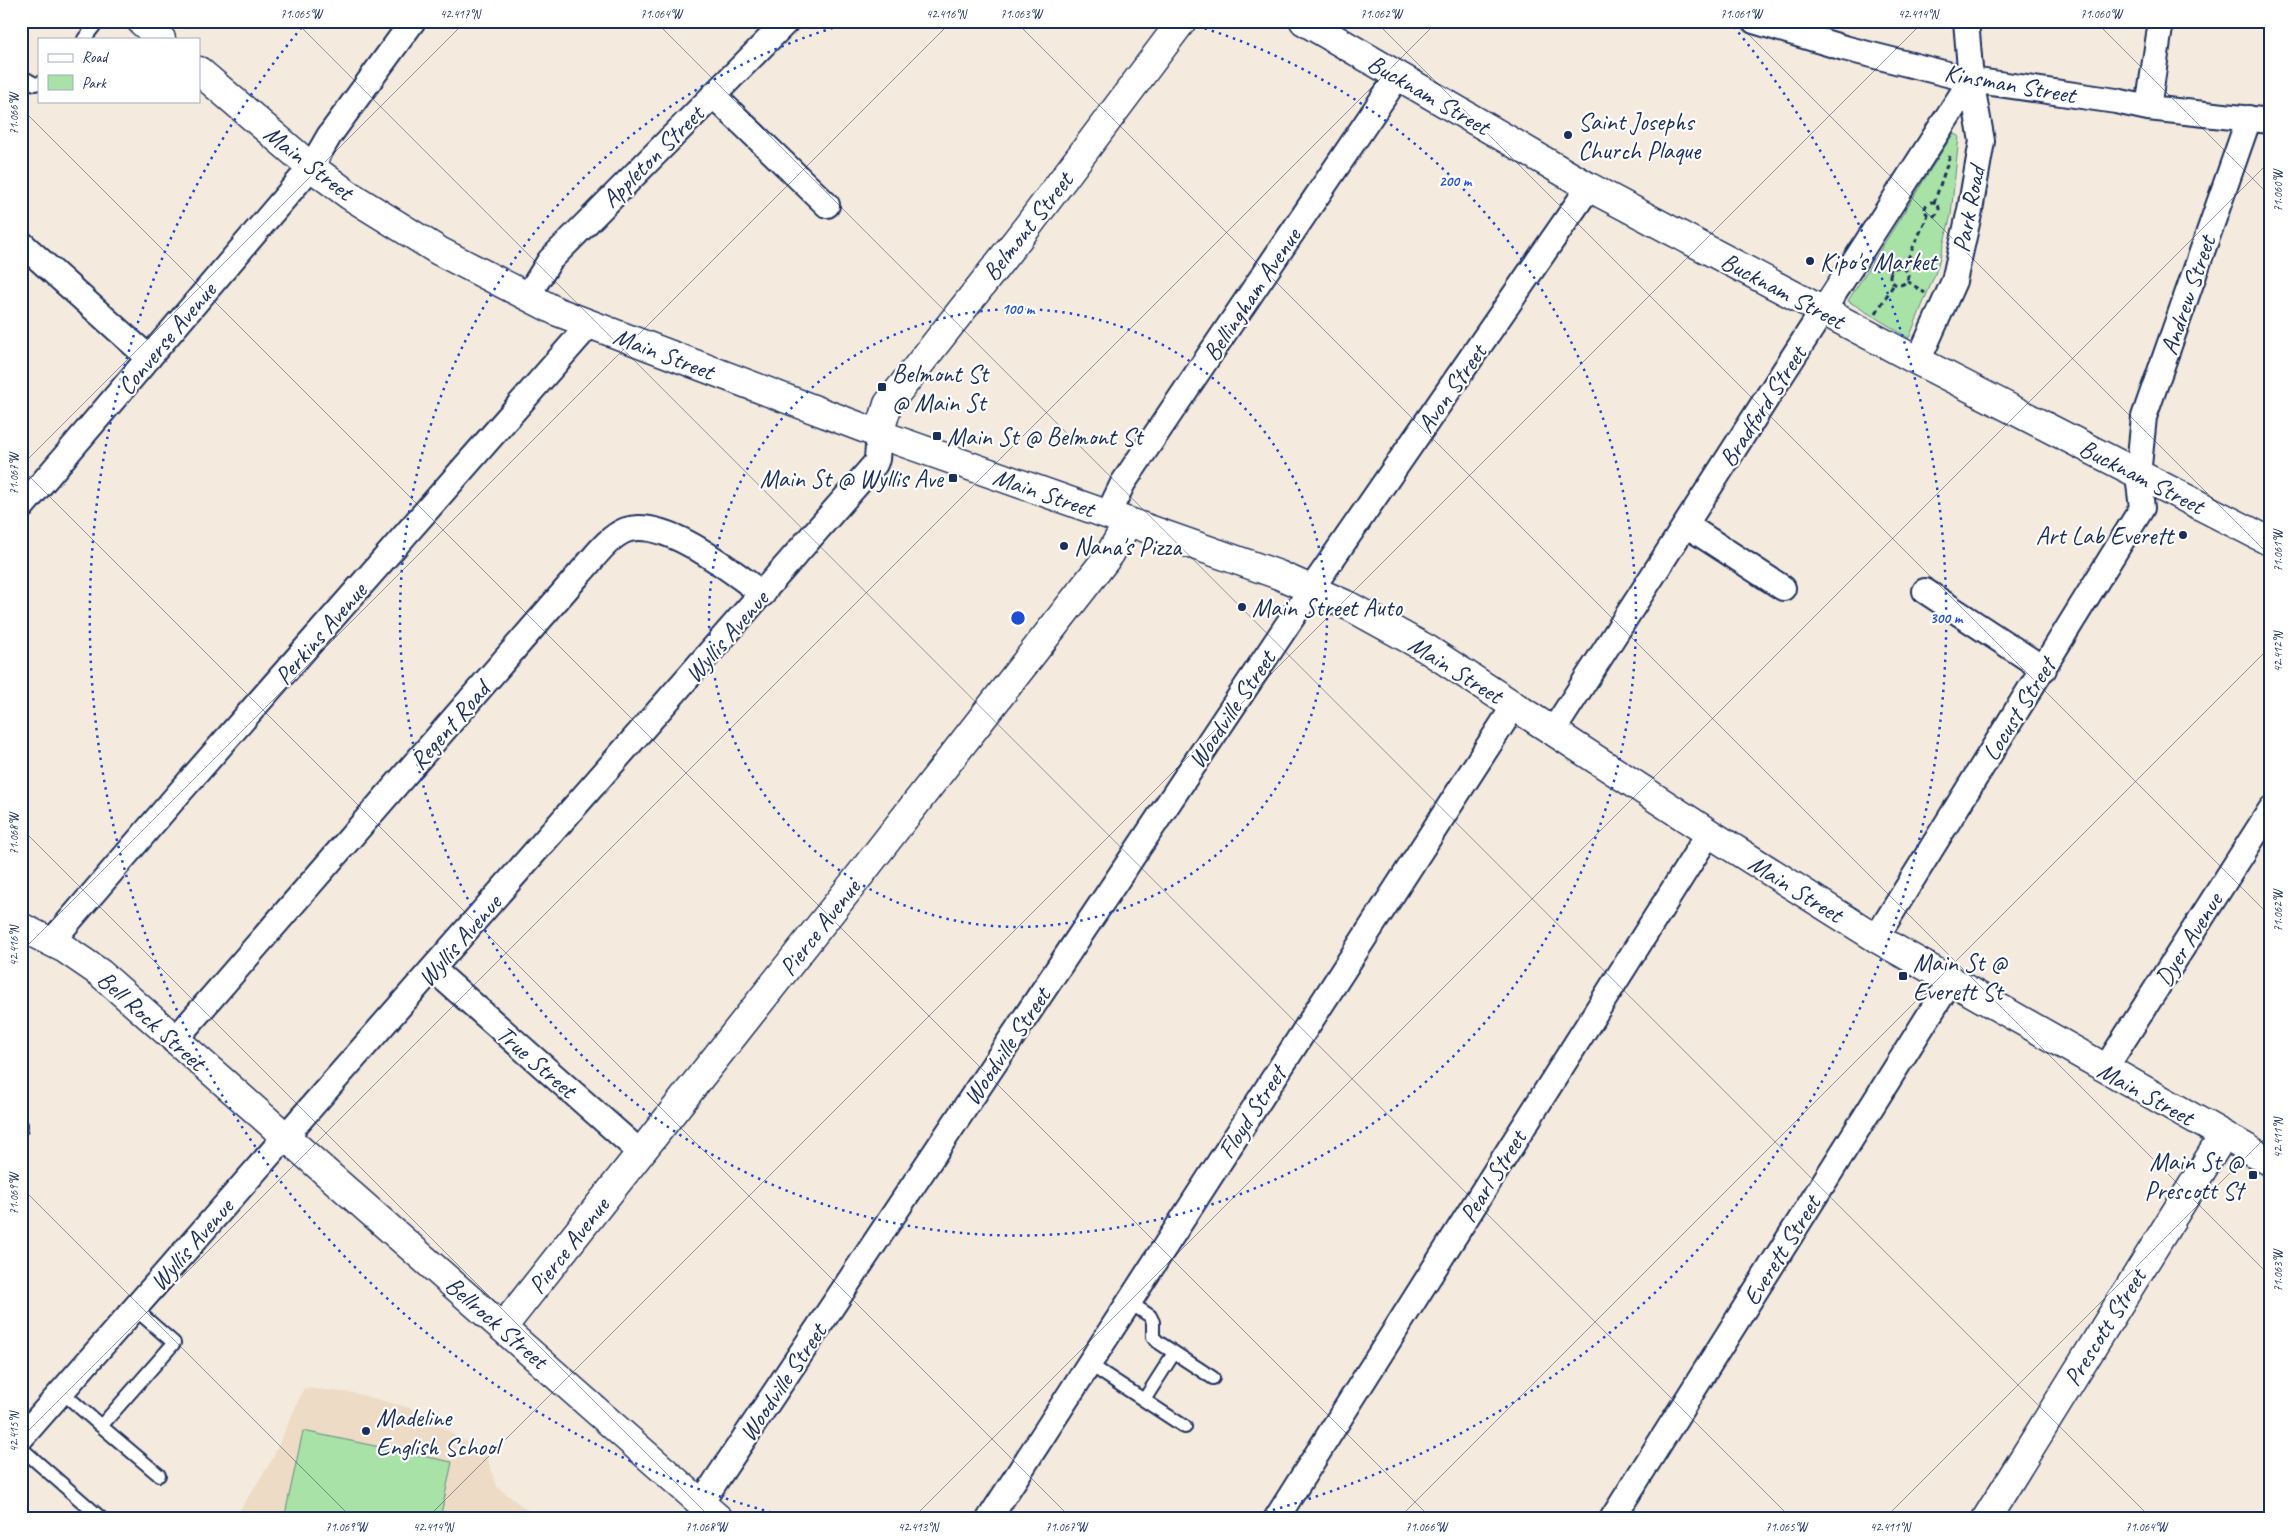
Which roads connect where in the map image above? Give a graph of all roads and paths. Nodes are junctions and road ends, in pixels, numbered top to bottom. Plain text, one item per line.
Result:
1 (98, 21) edge
2 (413, 21) edge
3 (787, 21) edge
4 (1182, 21) edge
5 (1304, 21) edge
6 (1754, 21) edge
7 (1966, 21) edge
8 (2161, 21) edge
9 (85, 38) edge
10 (200, 72) edge
11 (21, 76) edge
12 (1398, 76) junction
13 (1971, 80) junction
14 (38, 83) edge
15 (713, 95) junction
16 (2148, 108) junction
17 (2260, 119) edge
18 (1951, 154) dead end
19 (311, 167) junction
20 (1589, 187) junction
21 (1934, 203) junction
22 (827, 206) dead end
23 (1928, 215) junction
24 (21, 243) edge
25 (1904, 267) junction
26 (1894, 284) junction
27 (527, 297) junction
28 (1822, 310) junction
29 (589, 325) junction
30 (1864, 333) junction
31 (149, 358) junction
32 (1918, 361) junction
33 (879, 434) junction
34 (2138, 475) junction
35 (21, 508) edge
36 (1118, 518) junction
37 (1686, 525) junction
38 (2271, 542) edge
39 (1312, 588) junction
40 (1783, 588) dead end
41 (1925, 591) dead end
42 (763, 594) junction
43 (2044, 669) junction
44 (1514, 706) junction
45 (1553, 731) junction
46 (2271, 809) edge
47 (1709, 834) junction
48 (21, 927) edge
49 (1876, 938) junction
50 (52, 941) junction
51 (434, 970) junction
52 (1950, 982) junction
53 (174, 1041) junction
54 (2105, 1069) junction
55 (279, 1132) junction
56 (2223, 1136) junction
57 (641, 1153) junction
58 (2271, 1162) edge
59 (1129, 1302) junction
60 (135, 1309) junction
61 (503, 1327) junction
62 (1174, 1353) junction
63 (1089, 1364) junction
64 (1213, 1378) dead end
65 (62, 1392) junction
66 (1144, 1400) junction
67 (101, 1426) junction
68 (1185, 1427) dead end
69 (21, 1438) edge
70 (21, 1448) edge
71 (159, 1475) dead end
72 (703, 1514) edge
73 (102, 1519) edge
74 (989, 1519) edge
75 (1276, 1519) edge
76 (1612, 1519) edge
77 (1986, 1519) edge

1 - 9 lane
2 - 19 street, Converse Avenue
3 - 15 street, Appleton Street
4 - 33 street, Belmont Street
5 - 12 street, Bucknam Street
6 - 13 street, Kinsman Street
7 - 13 street
8 - 16 street
10 - 19 street, Main Street
11 - 14 lane
12 - 20 street, Bucknam Street
12 - 36 street, Bellingham Avenue
13 - 16 street, Kinsman Street
13 - 28 street, Bradford Street
13 - 32 street, Park Road
15 - 22 street
15 - 27 street, Appleton Street
16 - 17 street, Kinsman Street
17 - 34 street, Andrew Street
18 - 21 path
19 - 27 street, Main Street
19 - 31 street, Converse Avenue
20 - 28 street, Bucknam Street
20 - 39 street, Avon Street
21 - 23 path
21 - 23 path
23 - 25 path
24 - 31 street
25 - 26 path
25 - 26 path
26 - 30 path
27 - 29 street, Main Street
28 - 30 street, Bucknam Street
28 - 37 street, Bradford Street
29 - 33 street, Main Street
29 - 50 street, Perkins Avenue
30 - 32 street, Bucknam Street
31 - 35 street, Converse Avenue
32 - 34 street, Bucknam Street
33 - 36 street, Main Street
33 - 42 street, Wyllis Avenue
34 - 38 street, Bucknam Street
34 - 43 street, Locust Street
36 - 39 street, Main Street
36 - 57 street, Pierce Avenue
37 - 40 street
37 - 45 street, Bradford Street
39 - 44 street, Main Street
39 - 72 street, Woodville Street
41 - 43 street
42 - 51 street, Wyllis Avenue
42 - 53 street, Regent Road
43 - 49 street, Locust Street
44 - 45 street, Main Street
44 - 59 street, Floyd Street
45 - 47 street, Main Street
46 - 54 street, Dyer Avenue
47 - 49 street, Main Street
47 - 75 street, Pearl Street
48 - 50 street, Bell Rock Street
49 - 52 street, Main Street
50 - 53 street, Bell Rock Street
51 - 55 street, Wyllis Avenue
51 - 57 street, True Street
52 - 54 street, Main Street
52 - 76 street, Everett Street
53 - 55 street, Bell Rock Street
54 - 56 street, Main Street
55 - 60 street, Wyllis Avenue
55 - 61 street, Bellrock Street
56 - 58 street, Main Street
56 - 77 street, Prescott Street
57 - 61 street, Pierce Avenue
59 - 62 lane
59 - 63 street, Floyd Street
60 - 65 street, Wyllis Avenue
60 - 67 lane
61 - 72 street, Bellrock Street
62 - 64 lane
62 - 66 lane
63 - 66 lane
63 - 74 street, Floyd Street
65 - 67 lane
65 - 69 street, Wyllis Avenue
66 - 68 lane
67 - 71 lane
70 - 73 lane

